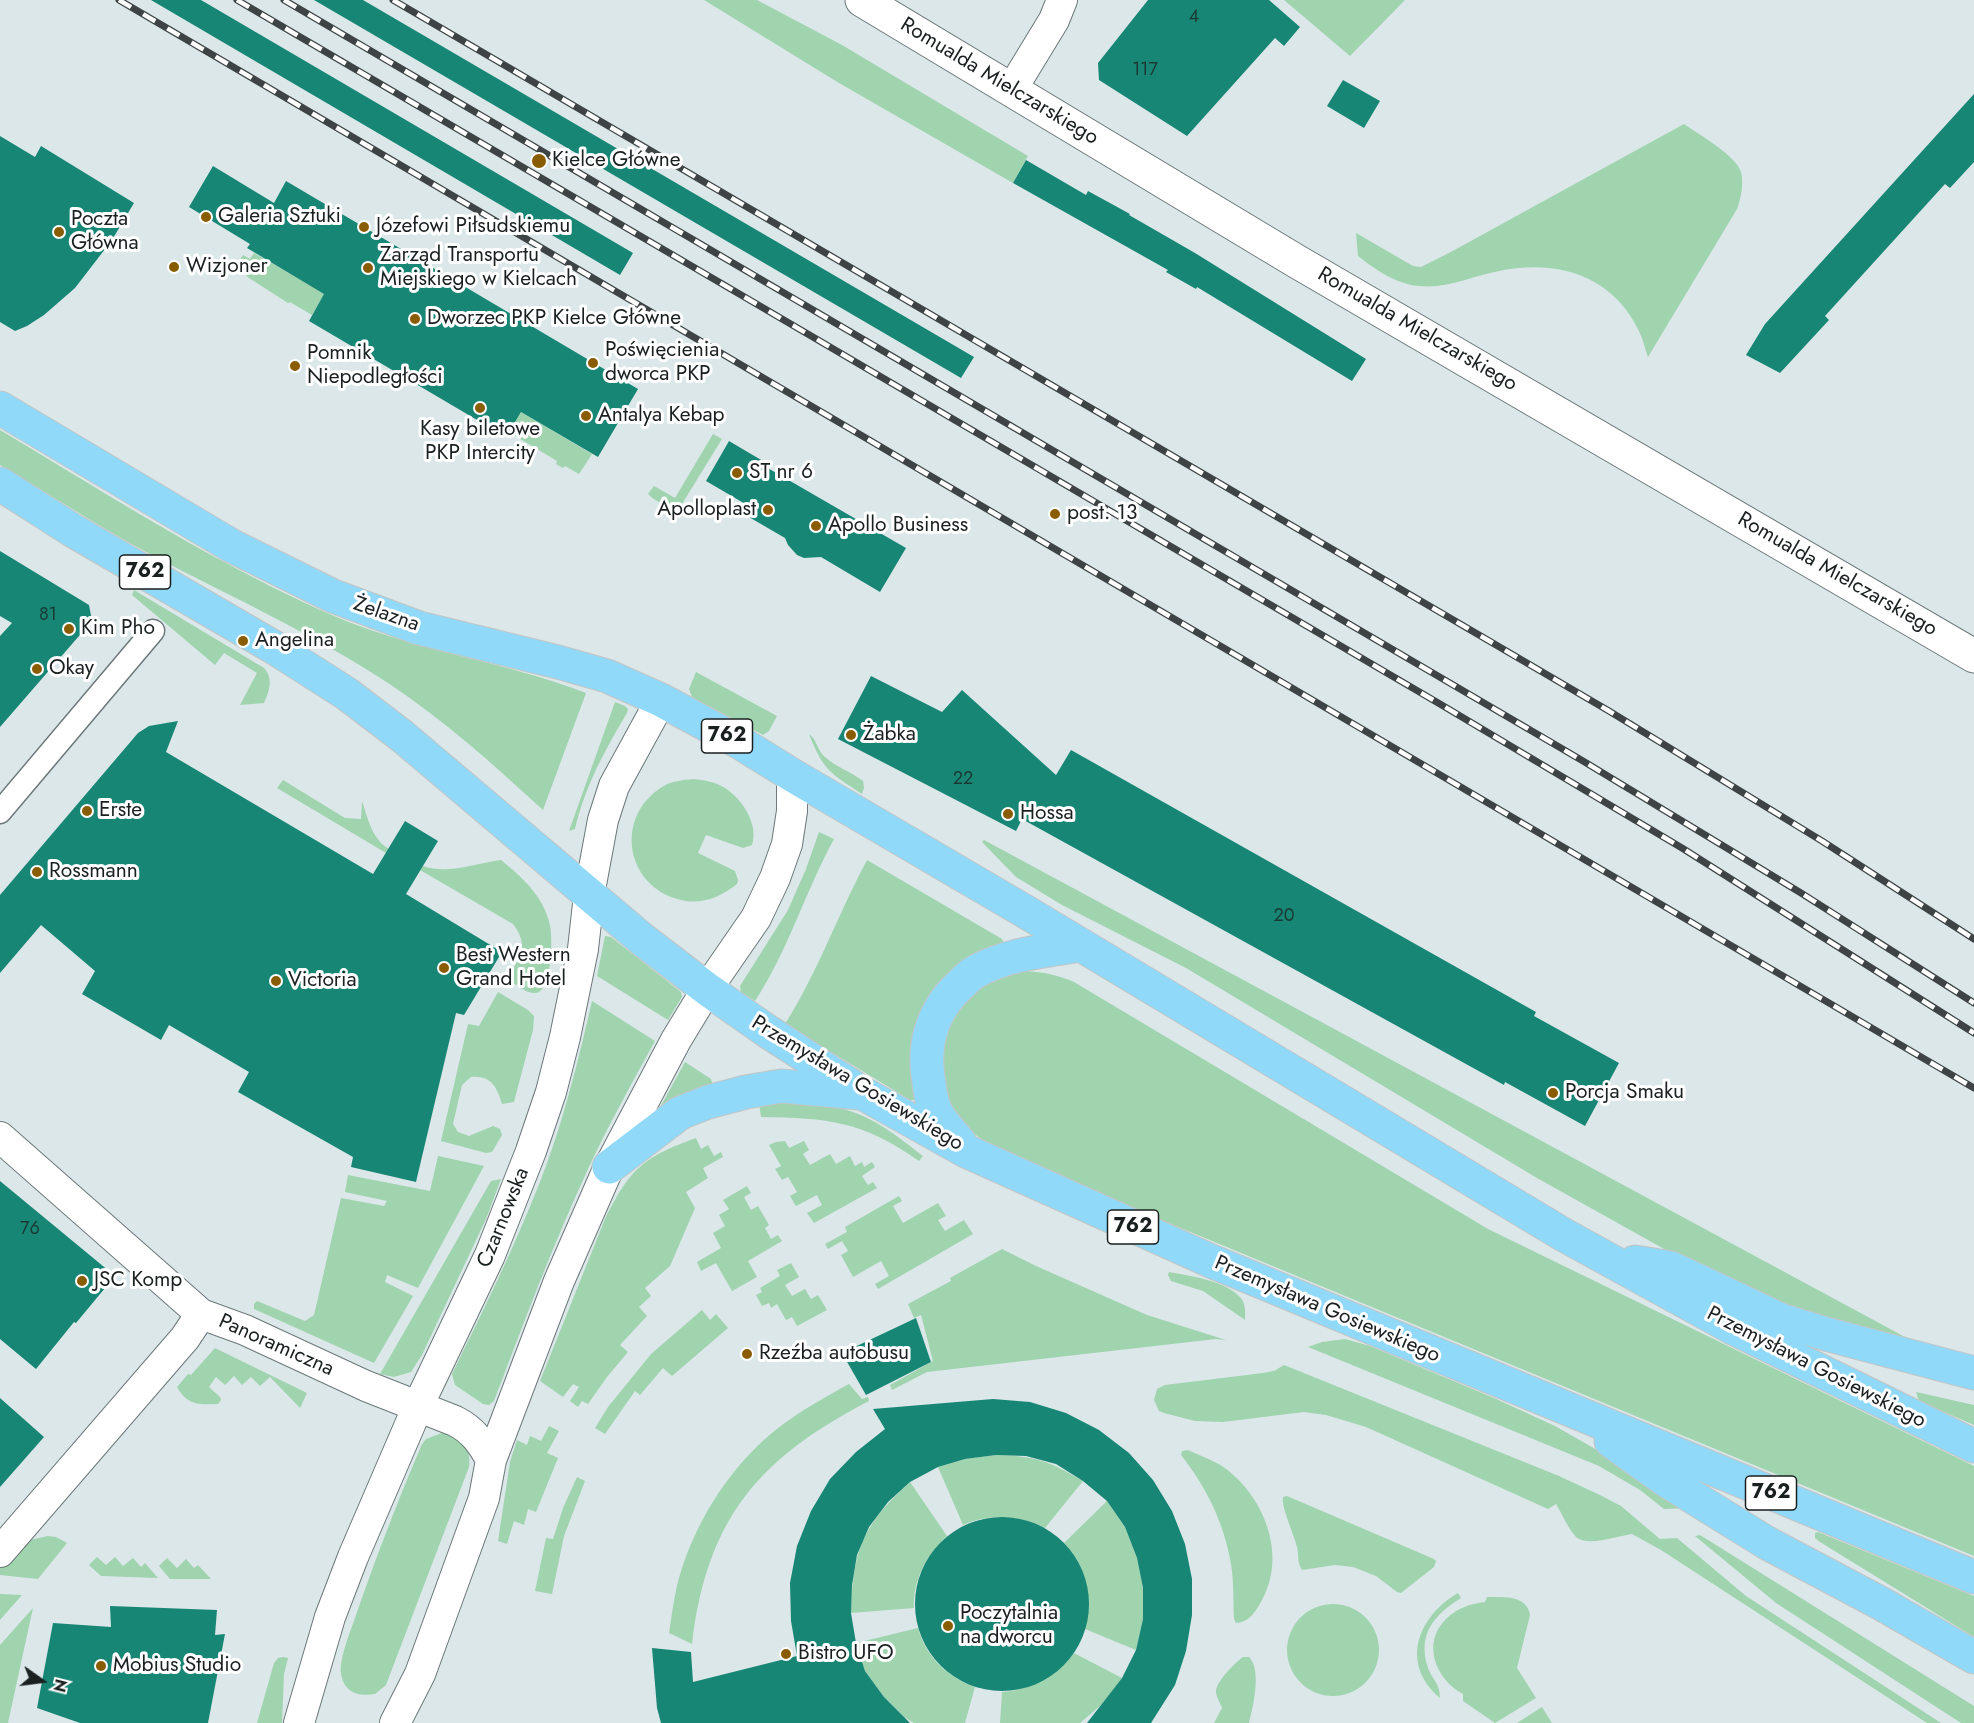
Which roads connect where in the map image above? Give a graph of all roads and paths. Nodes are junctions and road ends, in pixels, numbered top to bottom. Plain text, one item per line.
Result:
1 (862, 0) edge
2 (1062, 0) edge
3 (1012, 89) junction
4 (0, 408) edge
5 (0, 484) edge
6 (153, 631) dead end
7 (1974, 656) edge
8 (661, 700) junction
9 (792, 775) junction
10 (0, 812) edge
11 (589, 895) junction
12 (1081, 945) junction
13 (707, 989) junction
14 (864, 1094) junction
15 (0, 1137) edge
16 (966, 1151) junction
17 (609, 1167) junction
18 (1604, 1256) junction
19 (201, 1314) junction
20 (1974, 1373) edge
21 (418, 1406) junction
22 (1568, 1410) junction
23 (1974, 1446) edge
24 (492, 1460) junction
25 (0, 1552) edge
26 (1974, 1577) edge
27 (1974, 1657) edge
28 (299, 1723) edge
29 (395, 1723) edge

1 - 3 street, Romualda Mielczarskiego
2 - 3 street
3 - 7 street, Romualda Mielczarskiego
4 - 8 main road, Żelazna / 762
5 - 11 main road, 762
6 - 10 street
8 - 9 main road, Żelazna / 762
8 - 11 street, Czarnowska
9 - 12 main road, Przemysława Gosiewskiego / 762
9 - 13 street
11 - 13 main road, 762
11 - 21 street, Czarnowska
12 - 16 main road
12 - 18 main road, Przemysława Gosiewskiego / 762
13 - 14 main road, Przemysława Gosiewskiego / 762
13 - 17 street
14 - 16 main road, Przemysława Gosiewskiego / 762
14 - 17 main road
15 - 19 street
16 - 22 main road, Przemysława Gosiewskiego / 762
17 - 24 street
18 - 20 main road
18 - 23 main road, Przemysława Gosiewskiego / 762
19 - 21 street, Panoramiczna
19 - 25 street, Panoramiczna
21 - 24 street, Panoramiczna
21 - 28 street, Czarnowska
22 - 26 main road, Przemysława Gosiewskiego / 762
22 - 27 main road
24 - 29 street

